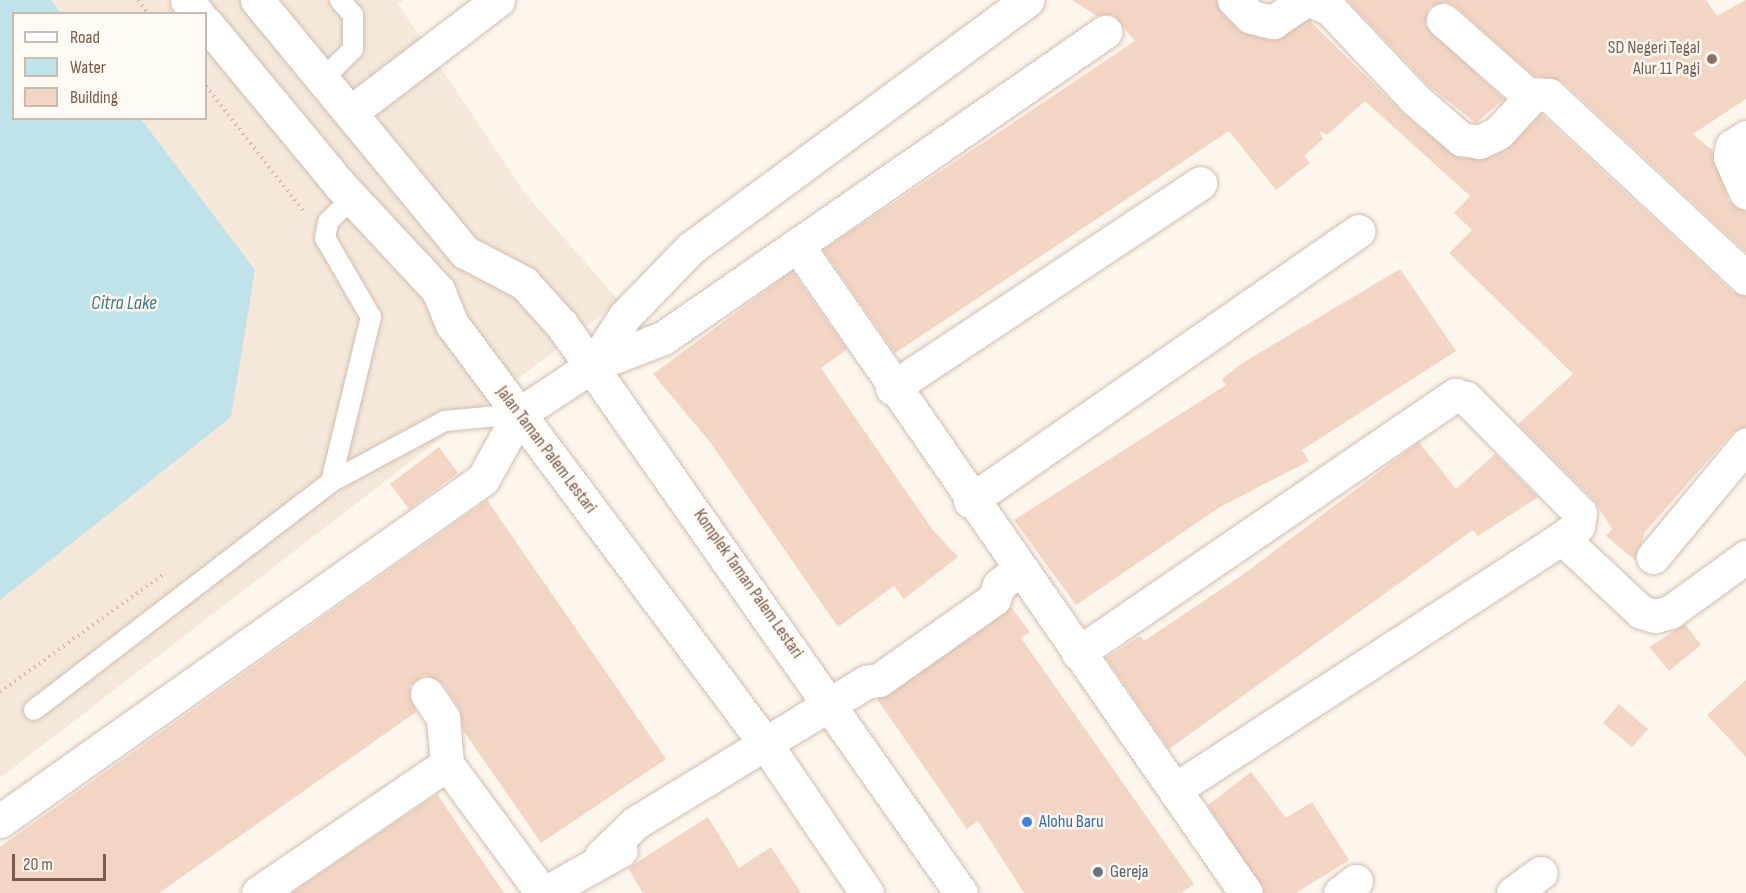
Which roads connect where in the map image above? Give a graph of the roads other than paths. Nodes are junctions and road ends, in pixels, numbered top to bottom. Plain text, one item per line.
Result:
1 (187, 0) edge
2 (257, 0) edge
3 (340, 0) edge
4 (498, 0) edge
5 (1027, 0) edge
6 (1234, 0) edge
7 (1308, 0) edge
8 (196, 12) edge
9 (1443, 20) dead end
10 (207, 24) edge
11 (1105, 32) dead end
12 (323, 79) junction
13 (1534, 94) junction
14 (351, 112) junction
15 (1746, 137) edge
16 (1200, 183) dead end
17 (1746, 193) edge
18 (352, 198) junction
19 (1358, 231) dead end
20 (797, 245) junction
21 (1746, 278) edge
22 (593, 365) junction
23 (892, 388) junction
24 (519, 414) junction
25 (1746, 445) edge
26 (331, 482) junction
27 (970, 501) junction
28 (1562, 538) junction
29 (1653, 557) dead end
30 (1746, 557) edge
31 (1009, 577) junction
32 (1077, 653) junction
33 (427, 694) dead end
34 (833, 705) junction
35 (34, 710) dead end
36 (767, 746) junction
37 (447, 764) junction
38 (1176, 789) junction
39 (0, 821) edge
40 (1541, 873) dead end
41 (258, 893) edge
42 (543, 893) edge
43 (867, 893) edge
44 (961, 893) edge
45 (1246, 893) edge
46 (1513, 893) edge

1 - 8 street
2 - 12 street
3 - 12 lane
4 - 14 street
5 - 22 street
6 - 7 street
7 - 13 street
9 - 13 street
10 - 18 street, Jalan Taman Palem Lestari
11 - 20 street
12 - 14 street
13 - 21 street
14 - 22 street, Komplek Taman Palem Lestari
15 - 17 street
16 - 23 street
18 - 24 street, Jalan Taman Palem Lestari
18 - 26 lane
19 - 27 street
20 - 22 street
20 - 23 street
22 - 24 street
22 - 34 street, Komplek Taman Palem Lestari
23 - 27 street
24 - 26 lane
24 - 36 street, Jalan Taman Palem Lestari
24 - 39 street
25 - 29 street
26 - 35 lane
27 - 31 street
28 - 30 street
28 - 32 street
28 - 38 street
31 - 32 street
31 - 34 street
32 - 38 street
33 - 37 street
34 - 36 street
34 - 44 street, Komplek Taman Palem Lestari
36 - 42 street
36 - 43 street, Jalan Taman Palem Lestari
37 - 41 street
37 - 42 street
38 - 45 street
40 - 46 street

